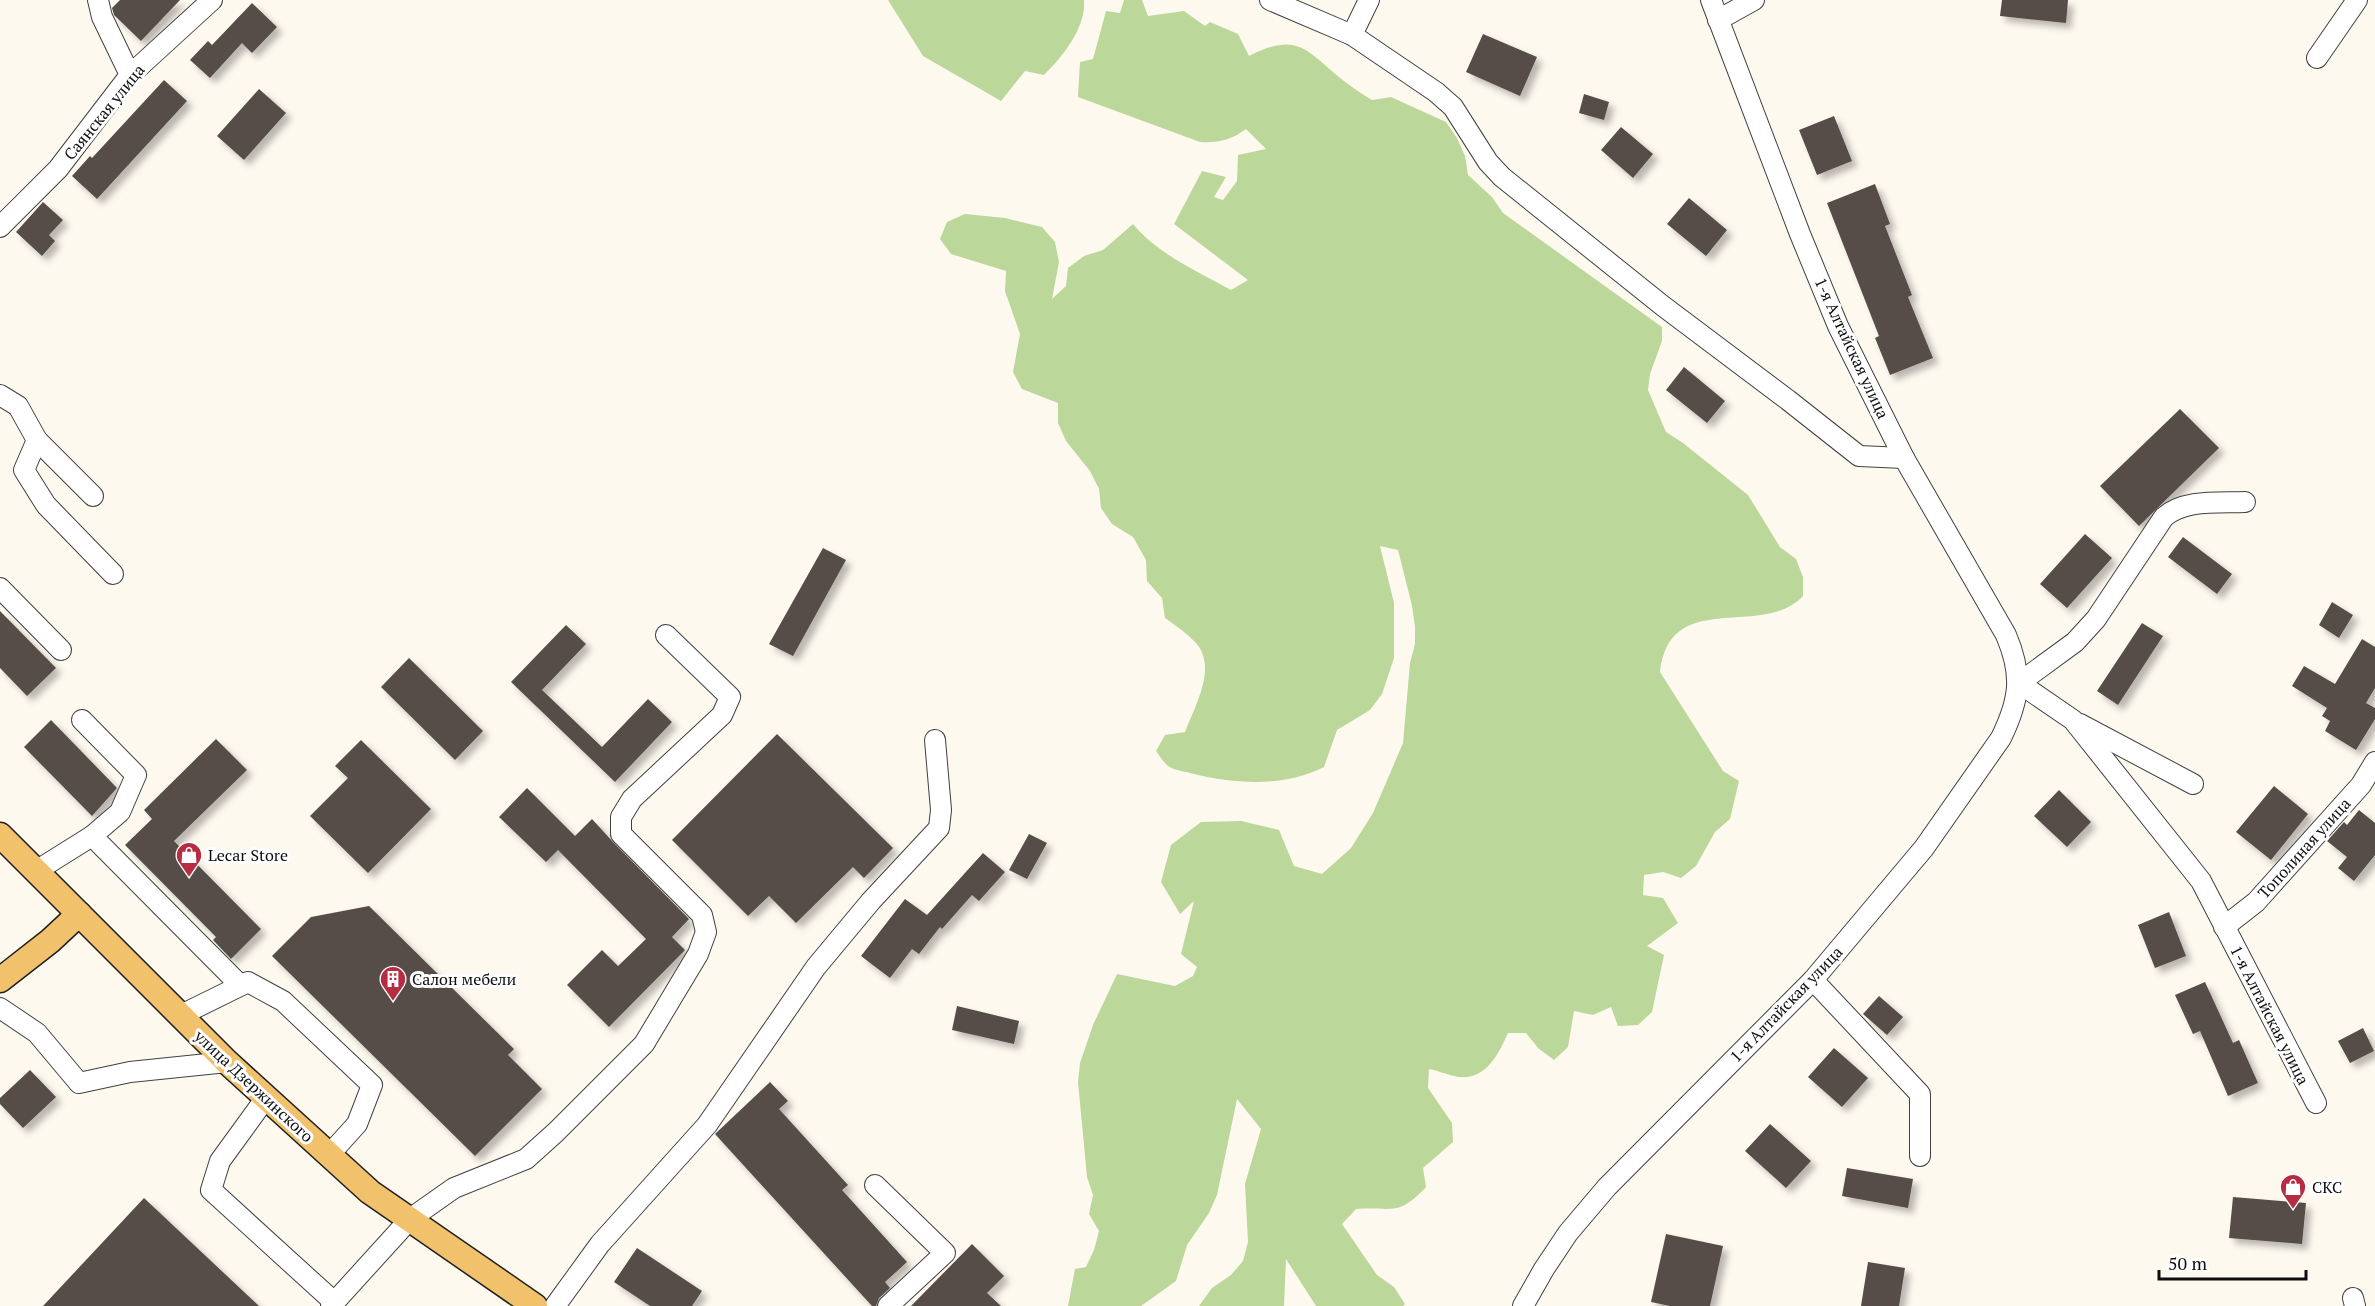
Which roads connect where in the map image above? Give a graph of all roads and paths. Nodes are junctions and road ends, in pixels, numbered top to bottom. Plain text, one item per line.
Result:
1 (98, 0) edge
2 (212, 0) edge
3 (1270, 0) edge
4 (1369, 0) edge
5 (1711, 0) edge
6 (1754, 0) edge
7 (2357, 0) edge
8 (1718, 20) junction
9 (1352, 35) junction
10 (2317, 58) dead end
11 (130, 75) junction
12 (0, 227) edge
13 (0, 395) edge
14 (37, 440) junction
15 (1904, 458) junction
16 (93, 495) dead end
17 (2245, 502) dead end
18 (113, 574) dead end
19 (0, 588) edge
20 (666, 635) dead end
21 (61, 650) dead end
22 (2019, 683) junction
23 (82, 720) dead end
24 (2073, 720) junction
25 (935, 740) dead end
26 (2375, 762) edge
27 (2193, 784) dead end
28 (2368, 789) edge
29 (0, 835) edge
30 (92, 836) junction
31 (36, 871) junction
32 (79, 914) junction
33 (2224, 927) junction
34 (0, 980) edge
35 (1813, 980) junction
36 (240, 985) junction
37 (0, 1008) edge
38 (179, 1016) junction
39 (227, 1062) junction
40 (265, 1099) junction
41 (2316, 1103) dead end
42 (329, 1155) junction
43 (1920, 1156) dead end
44 (874, 1185) dead end
45 (410, 1219) junction
46 (333, 1304) edge
47 (536, 1306) edge
48 (555, 1306) edge
49 (888, 1306) edge
50 (1524, 1306) edge

1 - 11 street
2 - 11 street, Саянская улица
3 - 9 street
4 - 9 street
5 - 8 street, 1-я Алтайская улица
6 - 8 street
7 - 10 street
8 - 15 street, 1-я Алтайская улица
9 - 15 street
11 - 12 street, Саянская улица
13 - 14 street
14 - 16 street
14 - 18 street
15 - 22 street, 1-я Алтайская улица
17 - 22 street
19 - 21 street
20 - 45 street
22 - 24 street, 1-я Алтайская улица
22 - 35 street, 1-я Алтайская улица
23 - 30 street
24 - 27 street
24 - 33 street, 1-я Алтайская улица
25 - 48 street
26 - 28 street, Тополиная улица
28 - 33 street, Тополиная улица
29 - 31 main road, улица Дзержинского
30 - 31 street
30 - 36 street
31 - 32 main road, улица Дзержинского
32 - 34 main road
32 - 38 main road, улица Дзержинского
33 - 41 street, 1-я Алтайская улица
35 - 43 street
35 - 50 street, 1-я Алтайская улица
36 - 38 street
36 - 42 street
37 - 39 street
38 - 39 main road, улица Дзержинского
39 - 40 main road, улица Дзержинского
40 - 42 main road, улица Дзержинского
40 - 46 street
42 - 45 main road, улица Дзержинского
44 - 49 street
45 - 46 street
45 - 47 main road, улица Дзержинского

